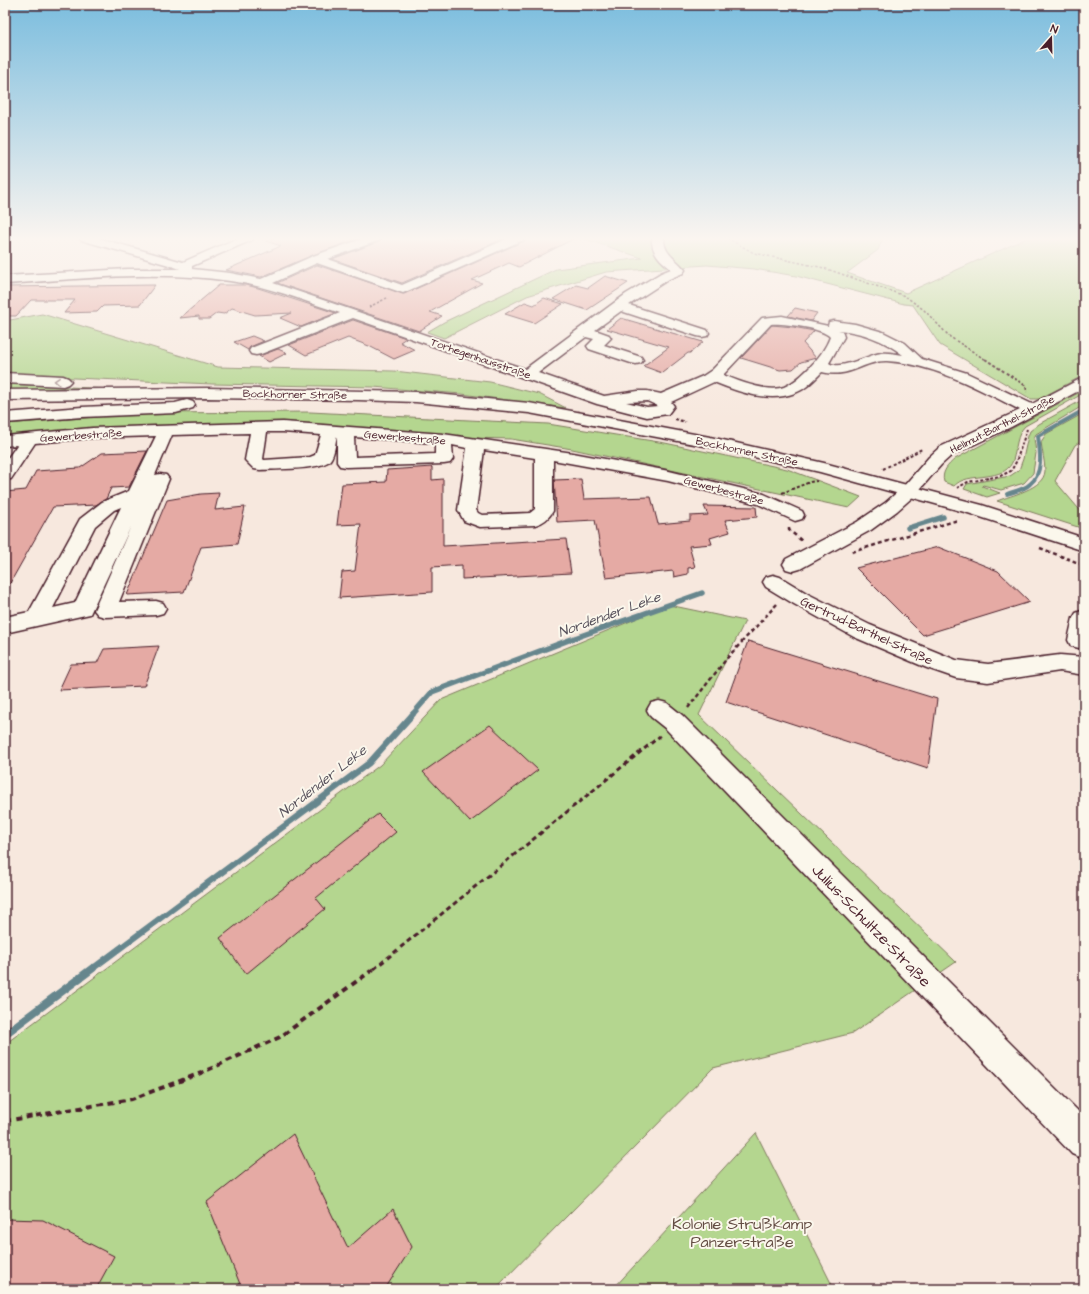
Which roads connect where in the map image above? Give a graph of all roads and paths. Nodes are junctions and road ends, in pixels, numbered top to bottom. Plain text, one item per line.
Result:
1 (309, 298) edge
2 (385, 298) edge
3 (631, 298) edge
4 (619, 306) junction
5 (354, 313) junction
6 (834, 325) dead end
7 (584, 331) junction
8 (702, 333) dead end
9 (256, 351) dead end
10 (636, 360) dead end
11 (918, 362) junction
12 (821, 364) junction
13 (526, 374) junction
14 (712, 376) junction
15 (5, 378) edge
16 (1084, 382) edge
17 (5, 395) edge
18 (203, 397) junction
19 (5, 404) edge
20 (5, 418) edge
21 (1031, 418) junction
22 (259, 428) junction
23 (173, 430) junction
24 (338, 431) junction
25 (29, 438) junction
26 (443, 440) junction
27 (5, 441) edge
28 (476, 444) junction
29 (544, 454) junction
30 (5, 475) edge
31 (821, 480) dead end
32 (957, 488) dead end
33 (909, 491) junction
34 (138, 494) junction
35 (764, 500) junction
36 (795, 515) joint
37 (958, 520) dead end
38 (1084, 545) edge
39 (817, 551) junction
40 (850, 553) dead end
41 (793, 564) dead end
42 (780, 587) joint
43 (156, 608) dead end
44 (37, 618) junction
45 (1084, 618) edge
46 (5, 625) edge
47 (1079, 640) dead end
48 (1084, 666) edge
49 (667, 716) junction
50 (5, 1121) edge
51 (1084, 1142) edge

1 - 5 street, Torhegenhausstraße
2 - 5 path
3 - 4 street
4 - 7 street
4 - 8 street
5 - 9 street
5 - 13 street, Torhegenhausstraße
6 - 11 street
7 - 10 street
7 - 13 street
11 - 12 street
11 - 21 street
12 - 14 street
12 - 14 street
13 - 14 street, Torhegenhausstraße
18 -> 15 street
16 - 21 street, Hellmut-Barthel-Straße
17 - 18 street, Bockhorner Straße
18 - 19 street, Bockhorner Straße
18 - 20 street
18 - 33 street, Bockhorner Straße
21 - 32 path
21 - 33 street, Hellmut-Barthel-Straße
22 - 23 street, Gewerbestraße
22 - 24 street, Gewerbestraße
22 - 24 street
23 - 25 street, Gewerbestraße
23 - 34 street
23 - 43 street
24 - 26 street, Gewerbestraße
24 - 26 street
25 - 27 street, Gewerbestraße
25 - 30 street
26 - 28 street, Gewerbestraße
28 - 29 street, Gewerbestraße
28 - 29 street
29 - 35 street, Gewerbestraße
31 - 35 path, Bockhorner Straße
33 - 38 street, Bockhorner Straße
33 - 39 street, Hellmut-Barthel-Straße
34 - 44 street
34 - 44 street
35 - 36 street, Gewerbestraße
36 - 39 path
37 - 40 path
39 - 41 street, Hellmut-Barthel-Straße
42 - 48 street, Gertrud-Barthel-Straße
42 - 49 path
44 - 46 street
45 - 47 street
49 - 50 path
49 - 51 street, Julius-Schultze-Straße

